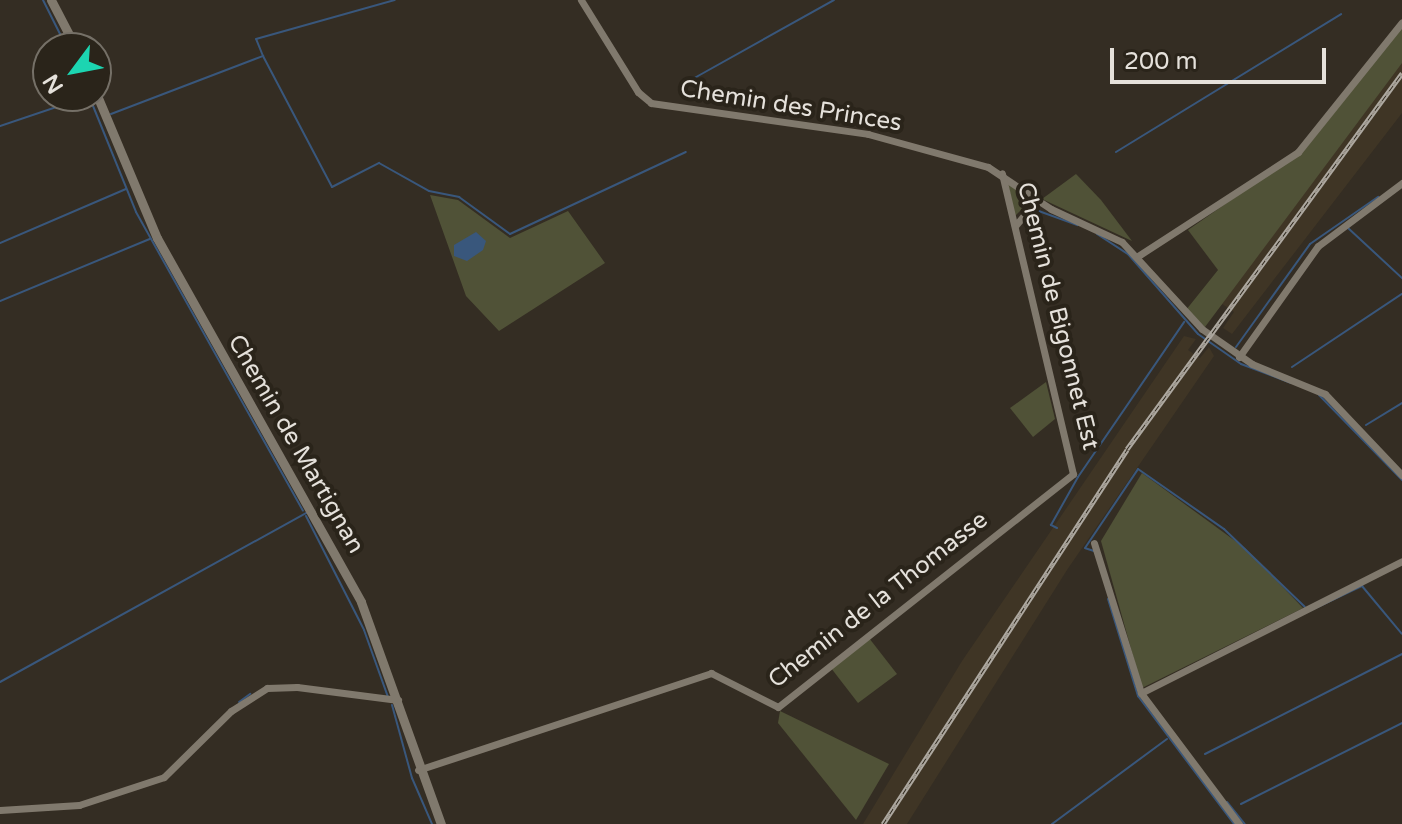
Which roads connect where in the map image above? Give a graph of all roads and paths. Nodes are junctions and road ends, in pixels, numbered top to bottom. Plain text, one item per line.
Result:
1 (51, 0) edge
2 (581, 0) edge
3 (1402, 22) edge
4 (68, 32) edge
5 (104, 112) edge
6 (1002, 173) junction
7 (1402, 183) edge
8 (1037, 200) junction
9 (1015, 226) junction
10 (1138, 256) junction
11 (1239, 357) junction
12 (1075, 468) joint
13 (1402, 475) edge
14 (1094, 543) dead end
15 (1402, 561) edge
16 (1141, 693) junction
17 (398, 700) junction
18 (418, 770) junction
19 (0, 810) edge
20 (441, 824) edge
21 (1239, 824) edge

1 - 4 main road
2 - 6 street, Chemin des Princes
3 - 10 street
5 - 17 main road, Chemin de Martignan
6 - 8 street, Chemin des Princes
6 - 9 street, Chemin de Bigonnet Est
7 - 11 street
8 - 9 street
8 - 10 street, Chemin des Princes
9 - 12 street, Chemin de Bigonnet Est
10 - 11 street, Chemin des Princes
11 - 13 street, Chemin des Princes
12 - 18 street, Chemin de la Thomasse
14 - 16 street
15 - 16 street
16 - 21 street
17 - 18 main road, Chemin de Martignan
17 - 19 street
18 - 20 main road, Chemin de Martignan

